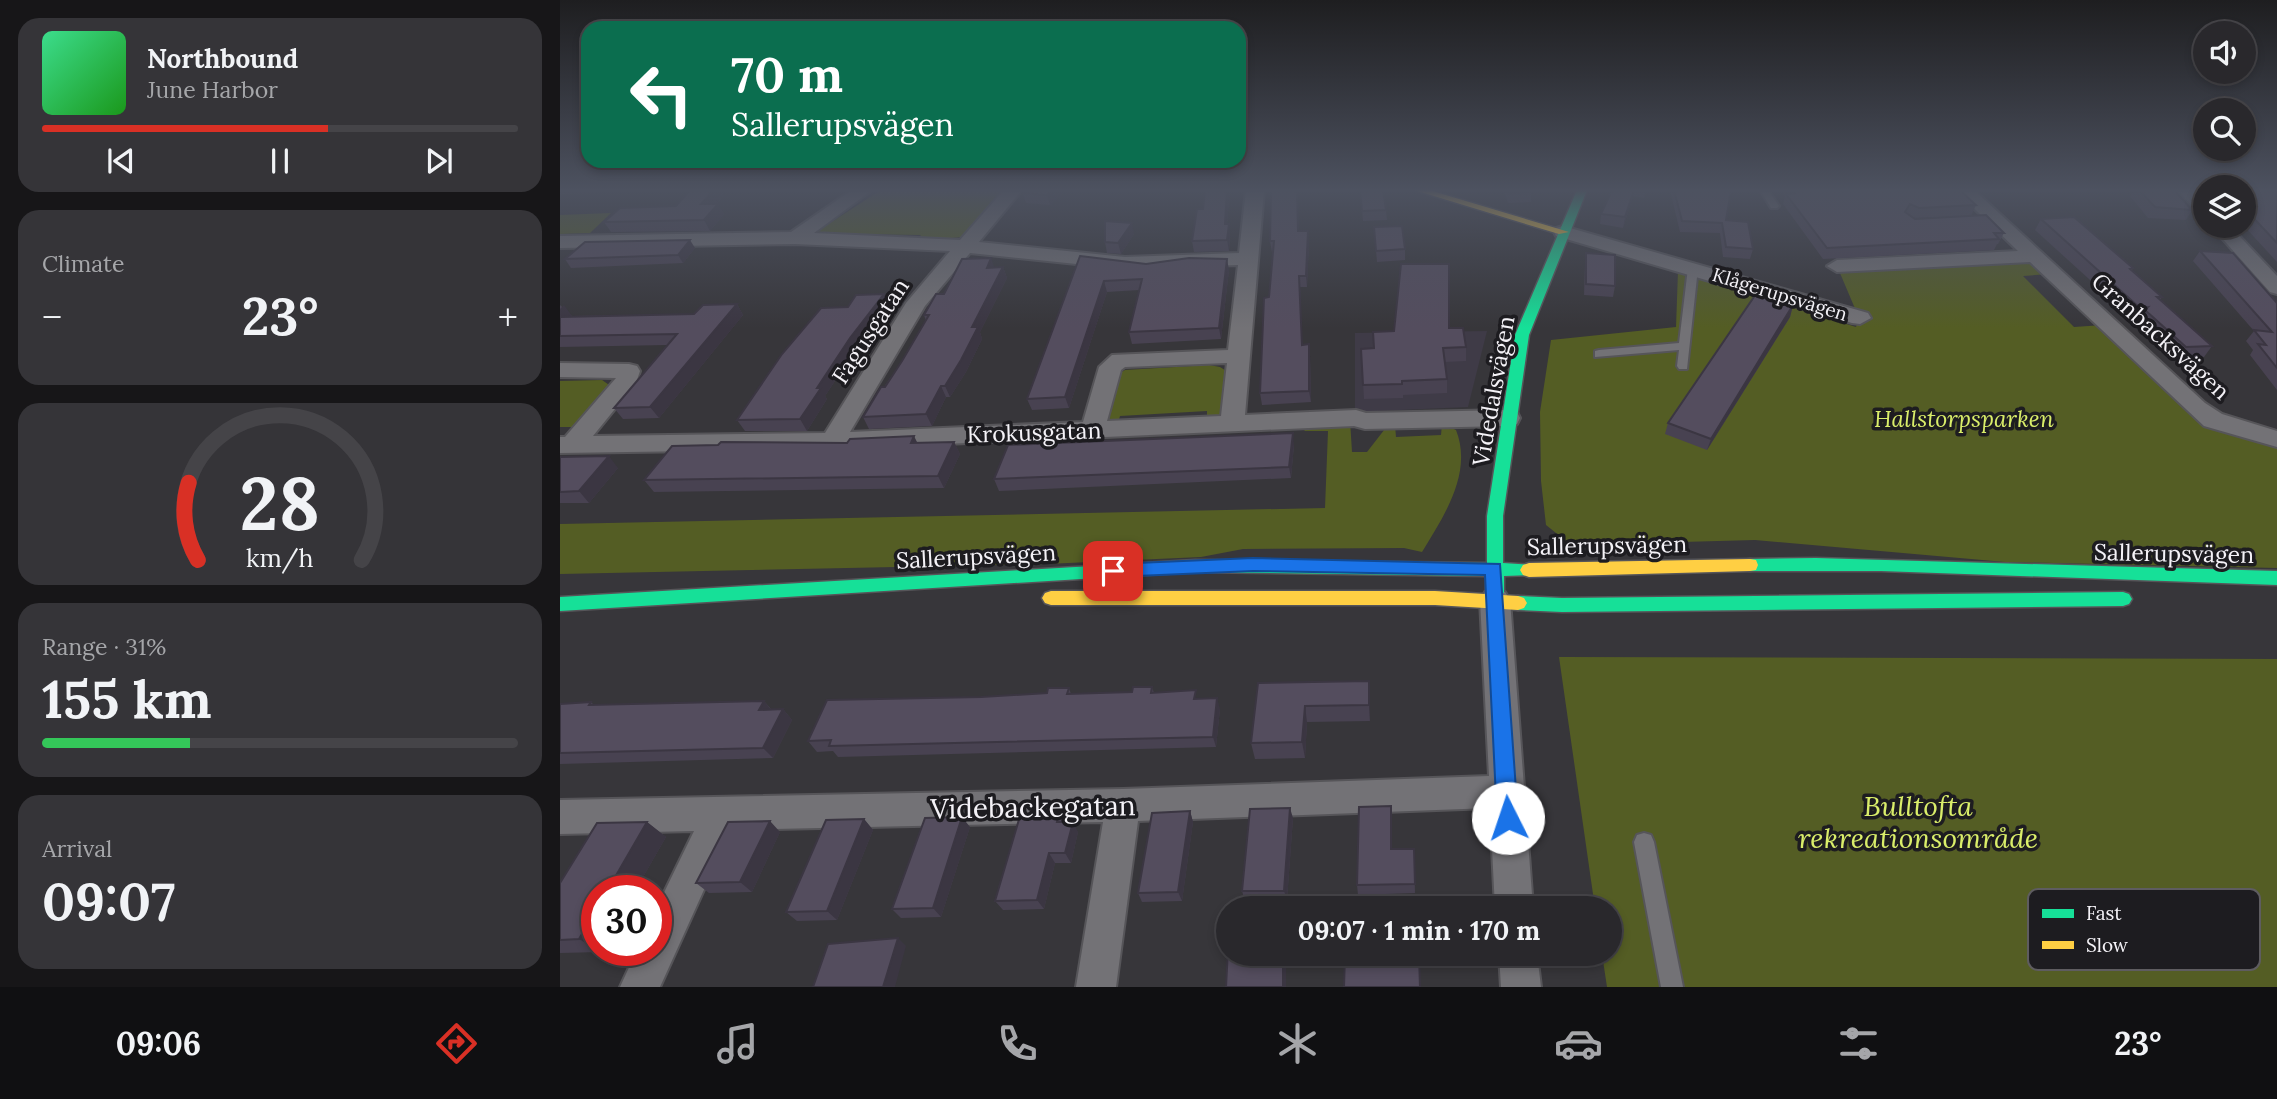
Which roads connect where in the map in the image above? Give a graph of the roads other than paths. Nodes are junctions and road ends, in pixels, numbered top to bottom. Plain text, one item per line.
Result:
1 (798, 236) edge
2 (972, 236) edge
3 (1249, 236) edge
4 (1561, 236) edge
5 (1578, 236) edge
6 (2010, 236) edge
7 (795, 238) junction
8 (2231, 238) edge
9 (560, 242) edge
10 (963, 246) junction
11 (2034, 256) junction
12 (1246, 258) junction
13 (1837, 266) dead end
14 (1693, 268) junction
15 (2277, 288) edge
16 (1860, 318) dead end
17 (1685, 346) junction
18 (1599, 354) dead end
19 (1240, 356) junction
20 (1683, 366) dead end
21 (560, 370) edge
22 (1508, 418) junction
23 (1232, 425) junction
24 (1093, 429) junction
25 (2277, 439) edge
26 (832, 441) junction
27 (566, 445) edge
28 (2277, 578) edge
29 (1494, 584) junction
30 (1038, 598) dead end
31 (917, 599) dead end
32 (2142, 599) dead end
33 (560, 604) edge
34 (1506, 791) junction
35 (1123, 805) junction
36 (720, 814) junction
37 (560, 817) edge
38 (1644, 842) dead end
39 (1513, 896) edge
40 (1519, 966) edge
41 (640, 987) edge
42 (1096, 987) edge
43 (1521, 987) edge
44 (1672, 987) edge

1 - 7 street
2 - 10 street, Fagusgatan
3 - 12 street
4 - 22 main road, Videdalsvägen
5 - 14 street, Klågerupsvägen
6 - 11 street, Granbacksvägen
7 - 9 street
7 - 10 street
8 - 15 street
10 - 12 street
10 - 26 street, Fagusgatan
11 - 13 street
11 - 25 street, Granbacksvägen
12 - 19 street
14 - 16 street, Klågerupsvägen
14 - 17 lane
17 - 18 lane
17 - 20 lane
19 - 23 street
19 - 24 street
21 - 27 street
22 - 23 street, Krokusgatan
22 - 29 main road, Videdalsvägen
23 - 24 street, Krokusgatan
24 - 26 street, Krokusgatan
26 - 27 street, Krokusgatan
28 - 29 main road, Sallerupsvägen
29 - 30 main road, Sallerupsvägen
29 - 32 main road, Sallerupsvägen
29 - 33 main road, Sallerupsvägen
29 - 34 street
31 - 33 main road, Sallerupsvägen
34 - 35 street, Videbackegatan
34 - 39 street
35 - 36 street, Videbackegatan
35 - 42 street
36 - 37 street, Videbackegatan
36 - 41 street
38 - 44 lane
40 - 43 street

